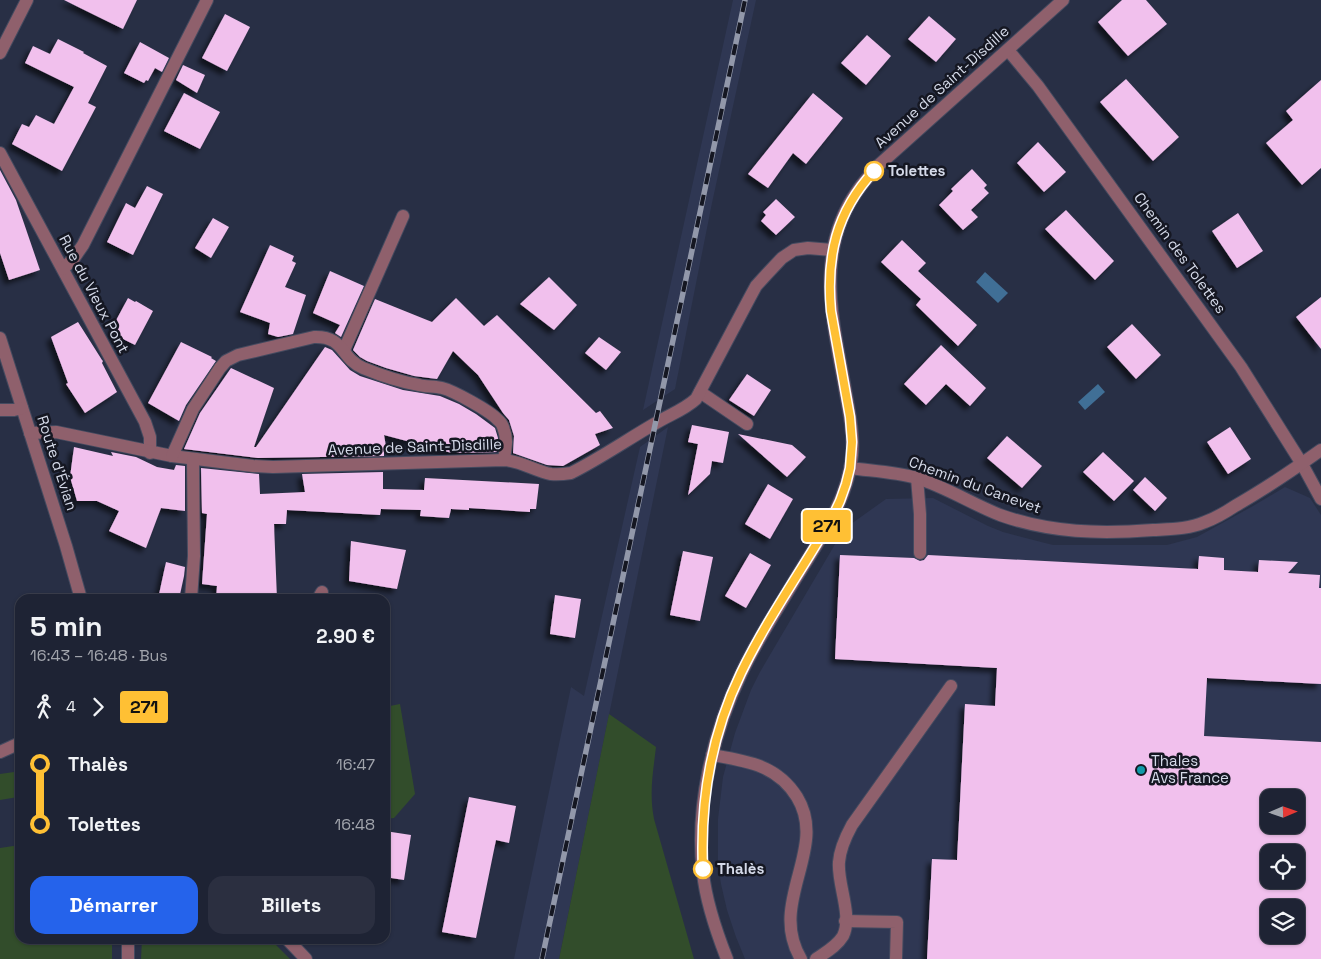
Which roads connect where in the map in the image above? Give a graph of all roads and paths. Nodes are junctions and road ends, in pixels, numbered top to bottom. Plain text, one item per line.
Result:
1 (27, 0) edge
2 (207, 0) edge
3 (1063, 0) edge
4 (1008, 50) junction
5 (0, 53) edge
6 (0, 154) edge
7 (404, 216) dead end
8 (832, 250) junction
9 (63, 269) junction
10 (0, 338) edge
11 (344, 350) junction
12 (700, 392) junction
13 (22, 408) junction
14 (0, 410) edge
15 (747, 424) dead end
16 (30, 433) junction
17 (1321, 450) edge
18 (150, 453) junction
19 (172, 456) junction
20 (193, 459) junction
21 (504, 460) junction
22 (1302, 464) junction
23 (850, 468) junction
24 (917, 478) junction
25 (1321, 499) edge
26 (920, 553) dead end
27 (79, 594) edge
28 (191, 594) edge
29 (951, 686) dead end
30 (15, 745) edge
31 (0, 752) edge
32 (712, 755) junction
33 (846, 921) junction
34 (128, 944) edge
35 (292, 944) edge
36 (128, 959) edge
37 (306, 959) edge
38 (727, 959) edge
39 (801, 959) edge
40 (816, 959) edge
41 (896, 959) edge

1 - 5 street
2 - 9 street
3 - 4 street, Avenue de Saint-Disdille
4 - 8 street, Avenue de Saint-Disdille
4 - 22 street, Chemin des Tolettes
6 - 9 street, Rue du Vieux Pont
7 - 11 street
8 - 12 street, Avenue de Saint-Disdille
8 - 23 street
9 - 18 street, Rue du Vieux Pont
10 - 13 street, Route d'Évian
11 - 19 street
11 - 21 street
12 - 15 street
12 - 21 street, Avenue de Saint-Disdille
13 - 14 street
13 - 16 street, Route d'Évian
16 - 18 street, Avenue de Saint-Disdille
16 - 27 street, Route d'Évian
17 - 22 street
18 - 19 street, Avenue de Saint-Disdille
19 - 20 street, Avenue de Saint-Disdille
20 - 21 street, Avenue de Saint-Disdille
20 - 28 street
22 - 24 street, Chemin du Canevet
22 - 25 street
23 - 24 street, Chemin du Canevet
23 - 32 street
24 - 26 street
29 - 33 street
30 - 31 street
32 - 38 street
32 - 39 street
33 - 40 street
33 - 41 street
34 - 36 street
35 - 37 street

